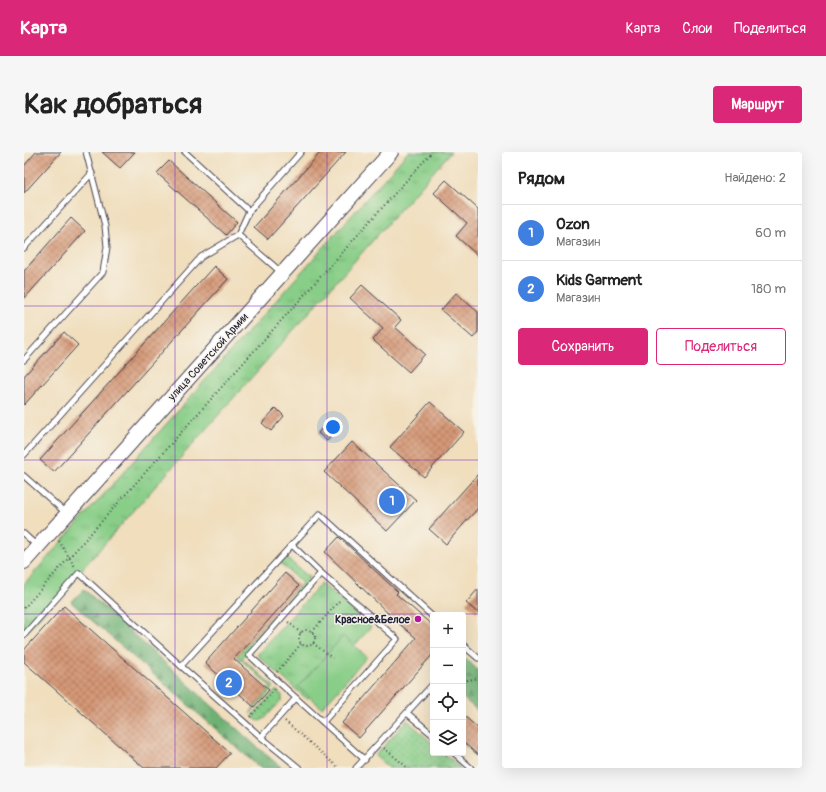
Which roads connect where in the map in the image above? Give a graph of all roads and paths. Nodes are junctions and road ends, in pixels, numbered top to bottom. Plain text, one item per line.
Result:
1 (86, 152) edge
2 (185, 152) edge
3 (301, 152) edge
4 (391, 152) edge
5 (432, 152) edge
6 (92, 173) junction
7 (249, 211) junction
8 (238, 235) junction
9 (24, 248) edge
10 (283, 274) junction
11 (24, 360) edge
12 (24, 456) edge
13 (24, 476) edge
14 (67, 514) junction
15 (24, 534) edge
16 (59, 541) dead end
17 (292, 545) junction
18 (38, 546) junction
19 (69, 557) junction
20 (24, 562) edge
21 (79, 573) junction
22 (321, 573) junction
23 (341, 600) dead end
24 (24, 608) edge
25 (430, 614) edge
26 (287, 621) dead end
27 (312, 632) junction
28 (301, 633) junction
29 (24, 635) edge
30 (313, 643) junction
31 (301, 644) junction
32 (466, 648) edge
33 (332, 658) dead end
34 (478, 658) edge
35 (181, 666) junction
36 (276, 672) dead end
37 (478, 678) edge
38 (466, 680) edge
39 (280, 684) junction
40 (430, 687) edge
41 (296, 698) junction
42 (408, 713) junction
43 (280, 716) junction
44 (245, 722) junction
45 (323, 722) junction
46 (430, 732) edge
47 (261, 737) junction
48 (379, 743) junction
49 (457, 756) edge
50 (364, 760) junction
51 (299, 768) edge
52 (340, 768) edge
53 (356, 768) edge
54 (408, 768) edge
55 (471, 768) edge

1 - 6 lane
2 - 7 lane
3 - 7 lane
4 - 10 main road, улица Советской Армии
5 - 19 path
6 - 9 lane
6 - 11 lane
7 - 8 lane
8 - 10 lane
8 - 12 lane
10 - 14 main road, улица Советской Армии
13 - 14 lane
14 - 18 main road, улица Советской Армии
15 - 18 lane
16 - 19 path
17 - 22 lane
17 - 25 lane
17 - 35 lane
18 - 20 main road, улица Советской Армии
19 - 21 path
19 - 24 path
21 - 29 lane
21 - 35 lane
22 - 39 lane
22 - 45 lane
23 - 27 path
26 - 28 path
27 - 28 path
27 - 30 path
28 - 31 path
30 - 31 path
30 - 33 path
31 - 36 path
32 - 34 lane
35 - 44 lane
37 - 38 path
39 - 41 lane
39 - 44 path
40 - 42 lane
41 - 43 lane
41 - 45 lane
42 - 46 lane
42 - 48 lane
43 - 47 lane
43 - 52 path
44 - 47 lane
45 - 50 lane
47 - 51 lane
48 - 50 lane
48 - 54 path
49 - 55 lane
50 - 53 lane

